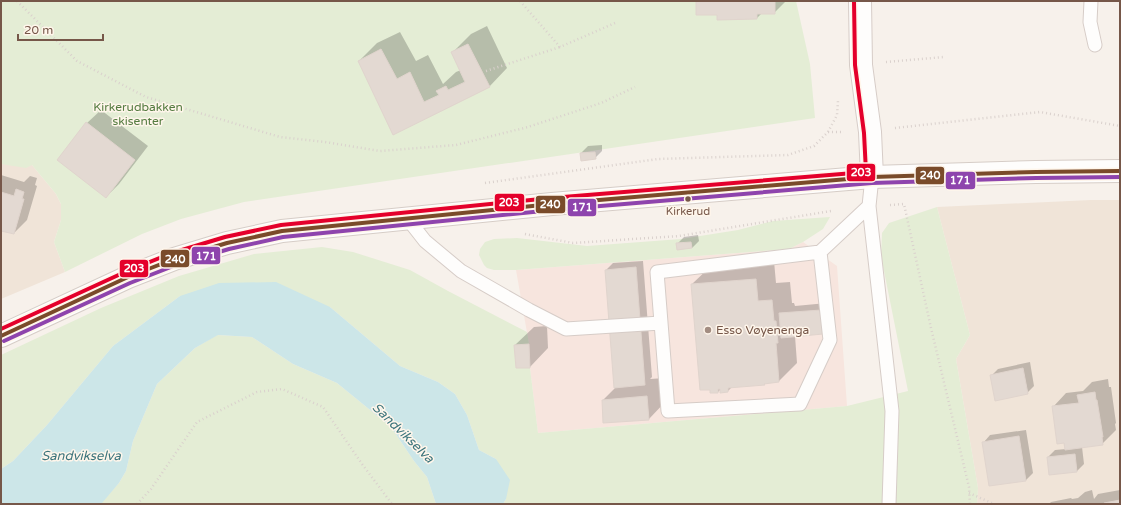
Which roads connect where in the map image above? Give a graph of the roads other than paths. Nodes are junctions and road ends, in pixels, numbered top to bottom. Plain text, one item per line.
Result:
1 (860, 1) edge
2 (1091, 1) edge
3 (1095, 45) dead end
4 (1120, 172) edge
5 (872, 177) junction
6 (869, 206) junction
7 (407, 218) junction
8 (820, 252) junction
9 (661, 324) junction
10 (1, 336) edge
11 (890, 504) edge

1 - 5 main road
2 - 3 lane
4 - 5 main road
5 - 6 lane
5 - 7 main road
6 - 8 lane
6 - 11 lane
7 - 9 lane
7 - 10 main road
8 - 9 lane
8 - 9 lane

